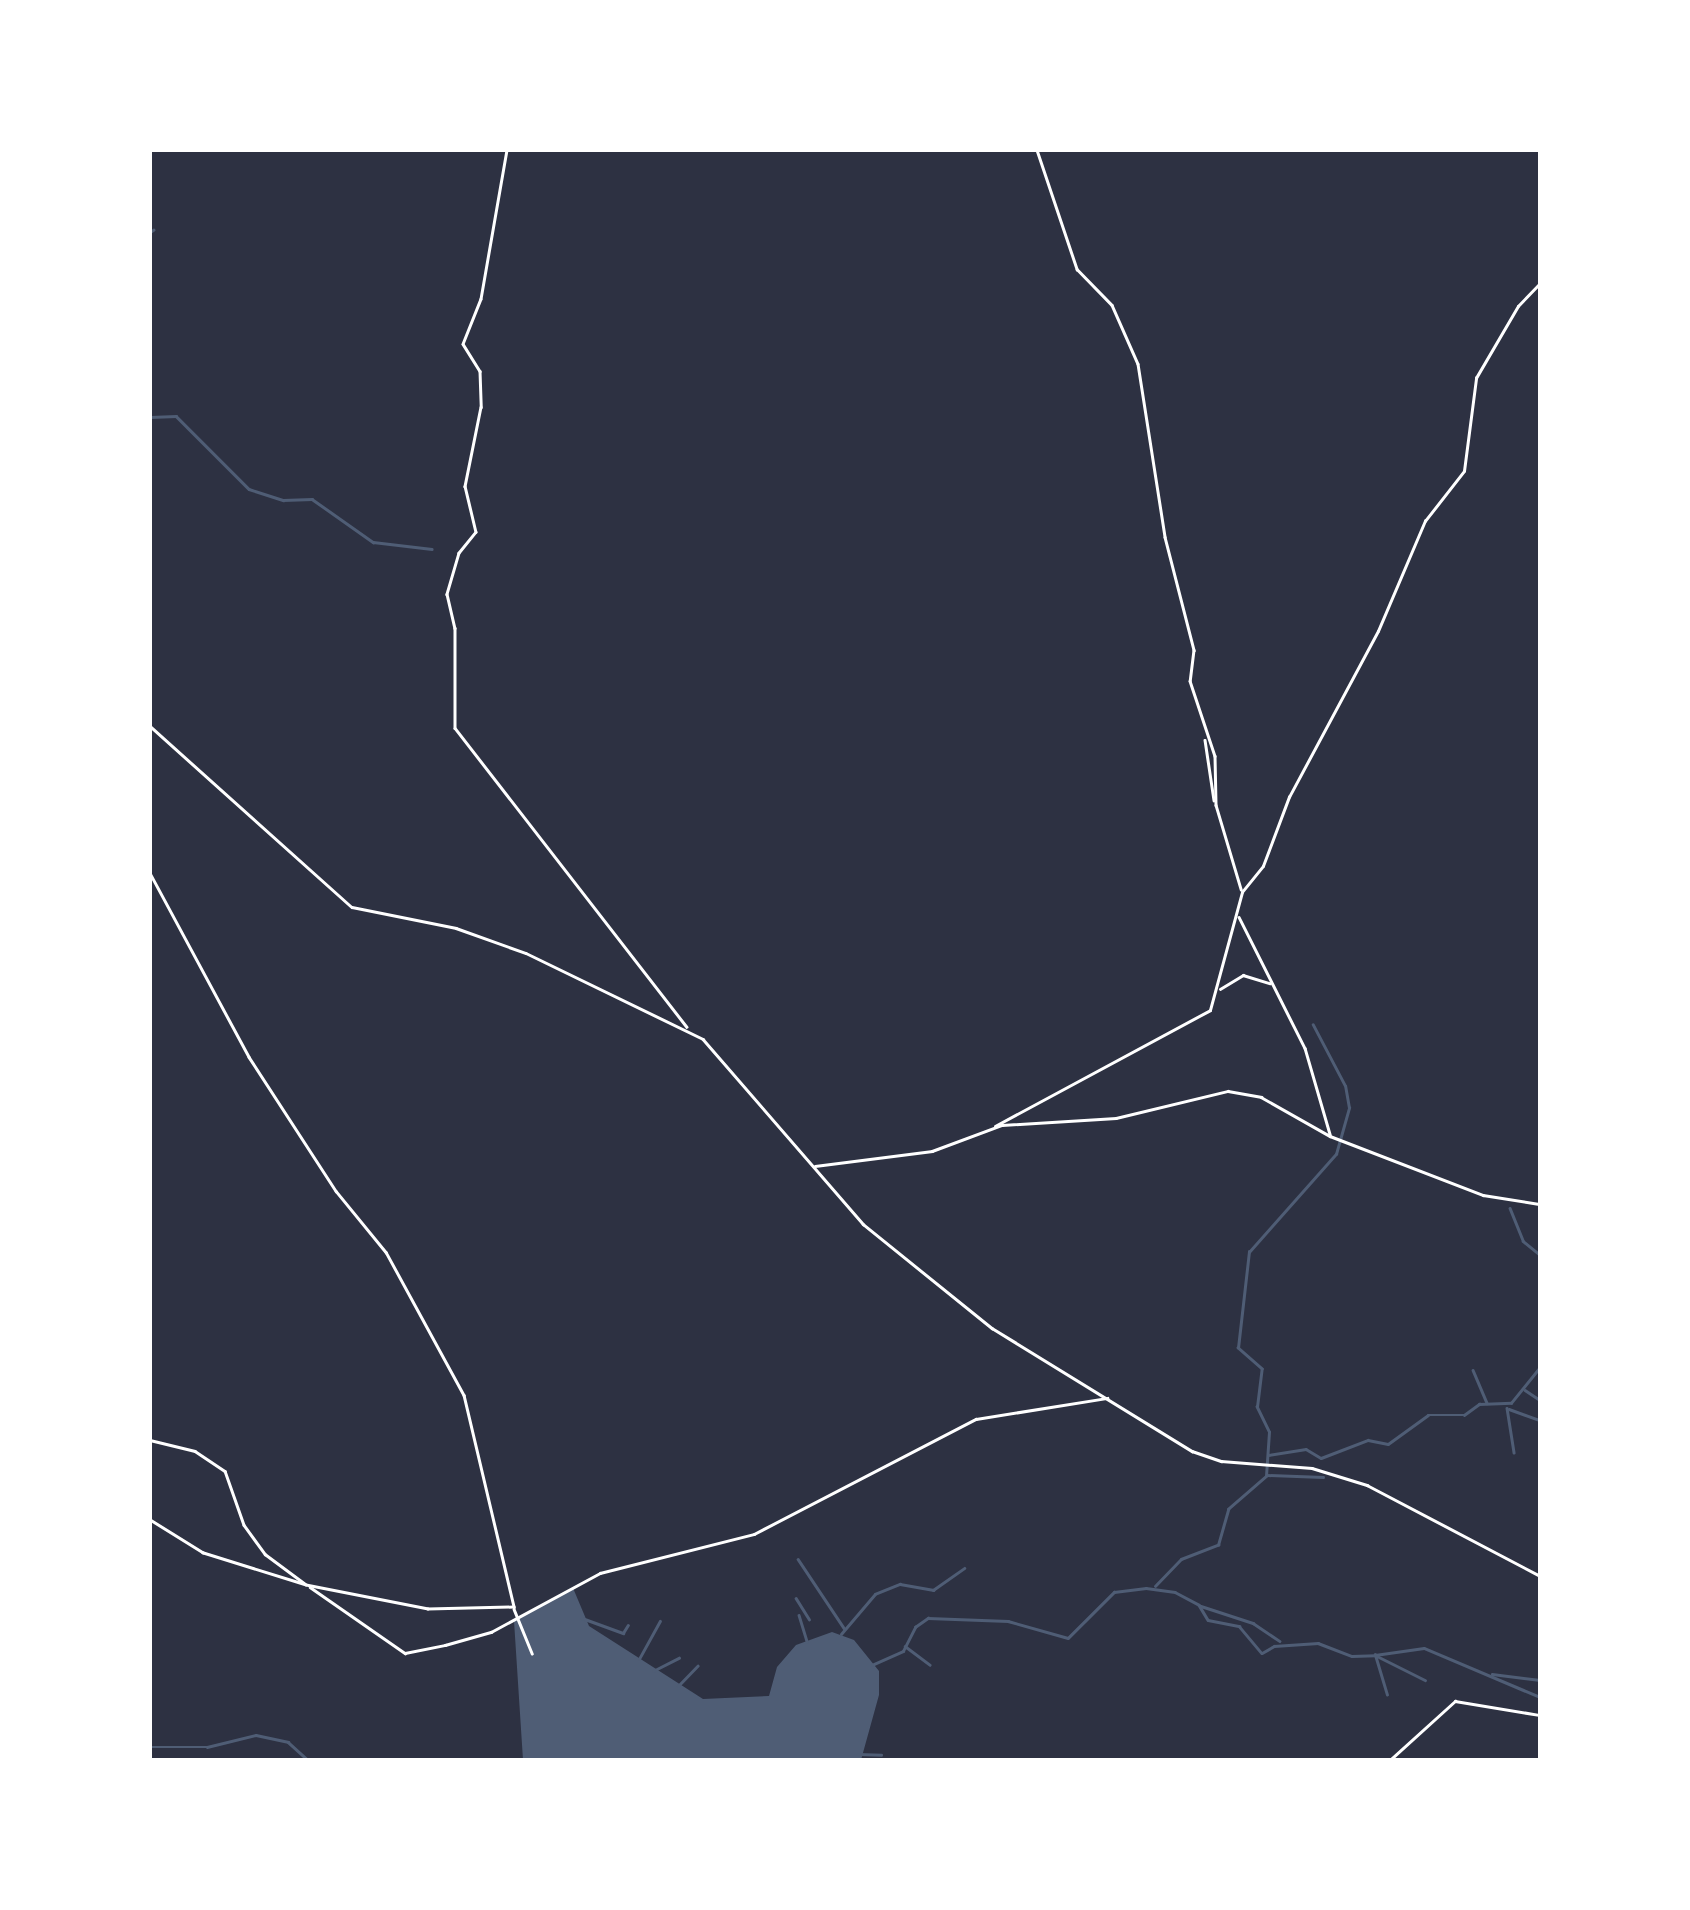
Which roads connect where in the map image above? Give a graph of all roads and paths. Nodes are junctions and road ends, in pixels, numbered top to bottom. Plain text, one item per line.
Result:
1 (507, 150) edge
2 (1037, 150) edge
3 (1540, 283) edge
4 (150, 726) edge
5 (1206, 733) junction
6 (1216, 805) junction
7 (150, 873) edge
8 (1242, 892) junction
9 (1238, 915) junction
10 (1272, 984) junction
11 (1219, 990) junction
12 (689, 1030) junction
13 (995, 1126) junction
14 (1330, 1136) junction
15 (814, 1166) junction
16 (1540, 1204) edge
17 (1108, 1398) junction
18 (150, 1440) edge
19 (150, 1520) edge
20 (1540, 1576) edge
21 (306, 1584) junction
22 (514, 1607) junction
23 (516, 1618) junction
24 (532, 1653) dead end
25 (1540, 1715) edge
26 (1390, 1760) edge

1 - 12 street
2 - 5 street
3 - 8 street
4 - 12 street
5 - 6 street
5 - 6 street
6 - 8 street
7 - 22 street
8 - 9 street
9 - 10 street
9 - 11 street
10 - 11 street
10 - 14 street
11 - 13 street
12 - 15 street
13 - 14 street
13 - 15 street
14 - 16 street
15 - 17 street
17 - 20 street
17 - 23 street
18 - 21 street
19 - 21 street
21 - 22 street
21 - 23 street
22 - 23 street
23 - 24 street
25 - 26 street

